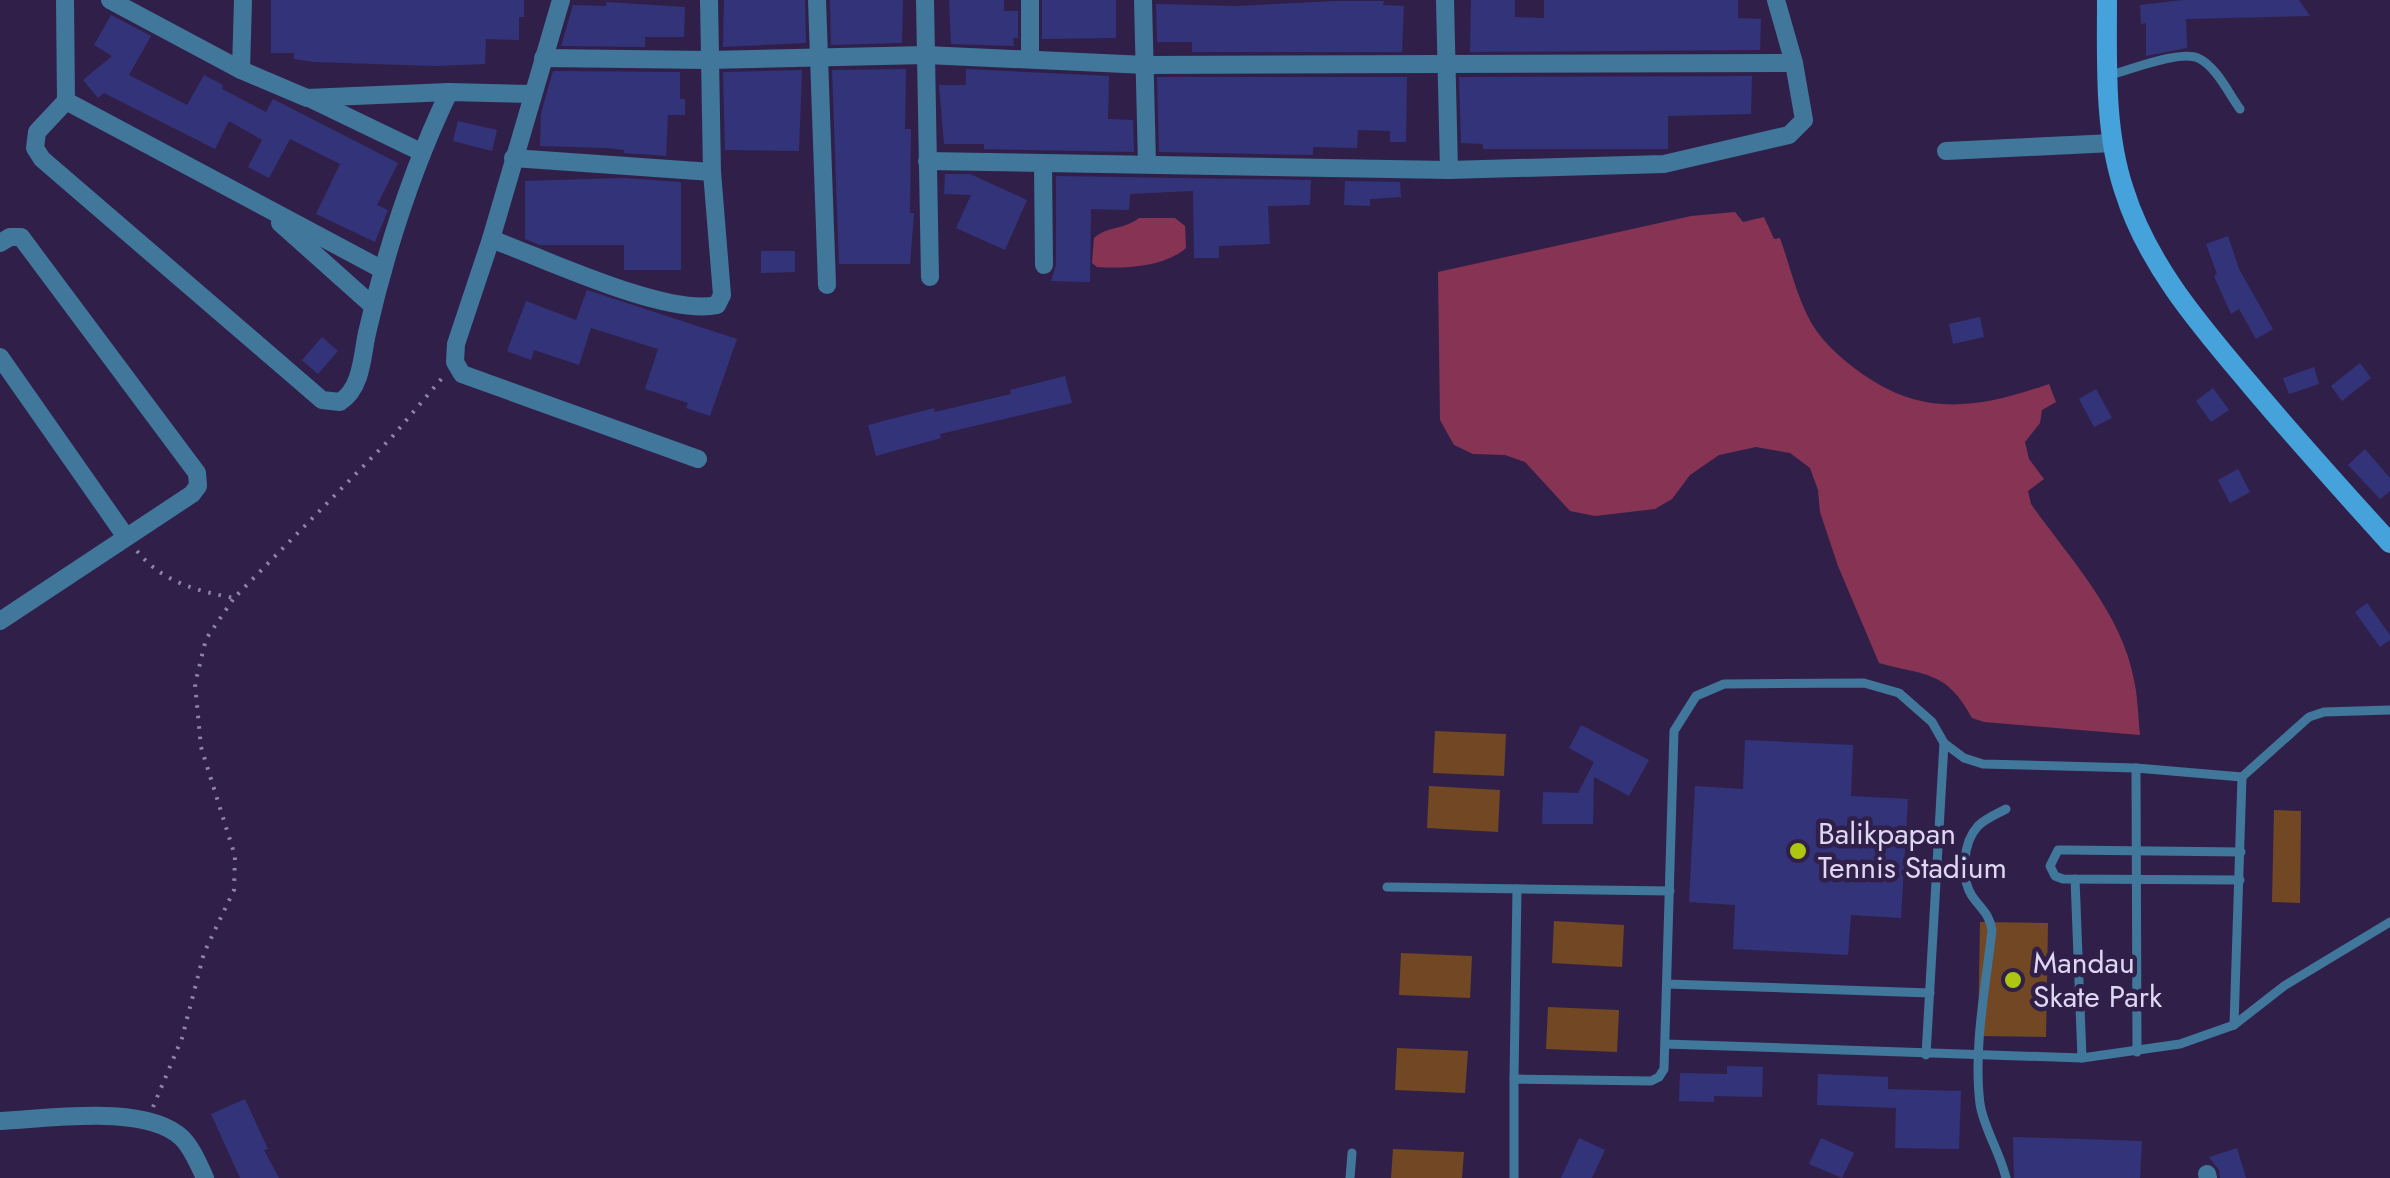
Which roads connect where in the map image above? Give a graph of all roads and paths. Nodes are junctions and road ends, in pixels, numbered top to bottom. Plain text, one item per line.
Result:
1 (66, 0) edge
2 (110, 0) edge
3 (243, 0) edge
4 (561, 0) edge
5 (709, 0) edge
6 (817, 0) edge
7 (925, 0) edge
8 (1030, 0) edge
9 (1143, 0) edge
10 (1446, 0) edge
11 (1776, 0) edge
12 (2107, 0) edge
13 (926, 55) junction
14 (543, 58) junction
15 (818, 58) junction
16 (1030, 59) junction
17 (709, 60) junction
18 (1445, 62) junction
19 (1794, 63) junction
20 (1146, 65) junction
21 (241, 70) junction
22 (2107, 76) junction
23 (449, 92) junction
24 (532, 94) junction
25 (307, 98) junction
26 (66, 101) junction
27 (2240, 109) dead end
28 (2113, 142) junction
29 (1946, 151) dead end
30 (421, 152) junction
31 (513, 158) junction
32 (927, 161) junction
33 (1043, 163) junction
34 (1147, 164) junction
35 (1450, 170) junction
36 (712, 172) junction
37 (255, 202) junction
38 (491, 238) junction
39 (0, 243) edge
40 (1044, 265) dead end
41 (383, 270) junction
42 (930, 277) dead end
43 (827, 285) dead end
44 (374, 306) junction
45 (0, 357) edge
46 (456, 362) junction
47 (698, 459) dead end
48 (126, 537) junction
49 (2390, 543) edge
50 (234, 598) junction
51 (0, 622) edge
52 (2390, 710) edge
53 (1944, 743) junction
54 (2136, 768) junction
55 (2242, 778) junction
56 (2006, 809) dead end
57 (2136, 851) junction
58 (2240, 852) junction
59 (2075, 879) junction
60 (2134, 879) junction
61 (2240, 880) junction
62 (1387, 887) dead end
63 (1516, 889) junction
64 (1670, 891) junction
65 (2390, 922) edge
66 (1667, 984) junction
67 (1930, 993) junction
68 (2234, 1025) junction
69 (1665, 1044) junction
70 (2137, 1052) junction
71 (1926, 1054) junction
72 (1980, 1056) junction
73 (2082, 1058) junction
74 (1514, 1079) junction
75 (0, 1121) edge
76 (146, 1121) junction
77 (1352, 1154) dead end
78 (206, 1178) edge
79 (1350, 1178) edge
80 (1514, 1178) edge
81 (2006, 1178) edge

1 - 26 street
2 - 21 street
3 - 21 street
4 - 14 street
5 - 17 street
6 - 15 street
7 - 13 street
8 - 16 street
9 - 20 street
10 - 18 street
11 - 19 street
12 - 22 street
13 - 15 street
13 - 16 street
13 - 32 street
14 - 17 street
14 - 24 street
15 - 17 street
15 - 43 street
16 - 20 street
17 - 36 street
18 - 19 street
18 - 20 street
18 - 35 street
19 - 35 street
20 - 34 street
21 - 25 street
22 - 27 lane
22 - 28 street
23 - 24 street
23 - 25 street
23 - 30 street
24 - 31 street
25 - 30 street
26 - 37 street
26 - 44 street
28 - 29 street
28 - 49 street
30 - 41 street
31 - 36 street
31 - 38 street
32 - 33 street
32 - 42 street
33 - 34 street
33 - 40 street
34 - 35 street
36 - 38 street
37 - 41 street
37 - 44 street
38 - 46 street
39 - 48 street
41 - 44 street
45 - 48 street
46 - 47 street
46 - 50 path
48 - 50 path
48 - 51 street
50 - 76 path
52 - 55 lane
53 - 54 lane
53 - 64 lane
53 - 67 lane
54 - 55 lane
54 - 57 lane
55 - 58 lane
56 - 72 lane
57 - 58 lane
57 - 59 lane
57 - 60 lane
58 - 61 lane
59 - 60 lane
59 - 73 lane
60 - 61 lane
60 - 70 lane
61 - 68 lane
62 - 63 lane
63 - 64 lane
63 - 74 lane
64 - 66 lane
65 - 68 lane
66 - 67 lane
66 - 69 lane
67 - 71 lane
68 - 70 lane
69 - 71 lane
69 - 74 lane
70 - 73 lane
71 - 72 lane
72 - 73 lane
72 - 81 lane
74 - 80 lane
75 - 76 street
76 - 78 street
77 - 79 lane

